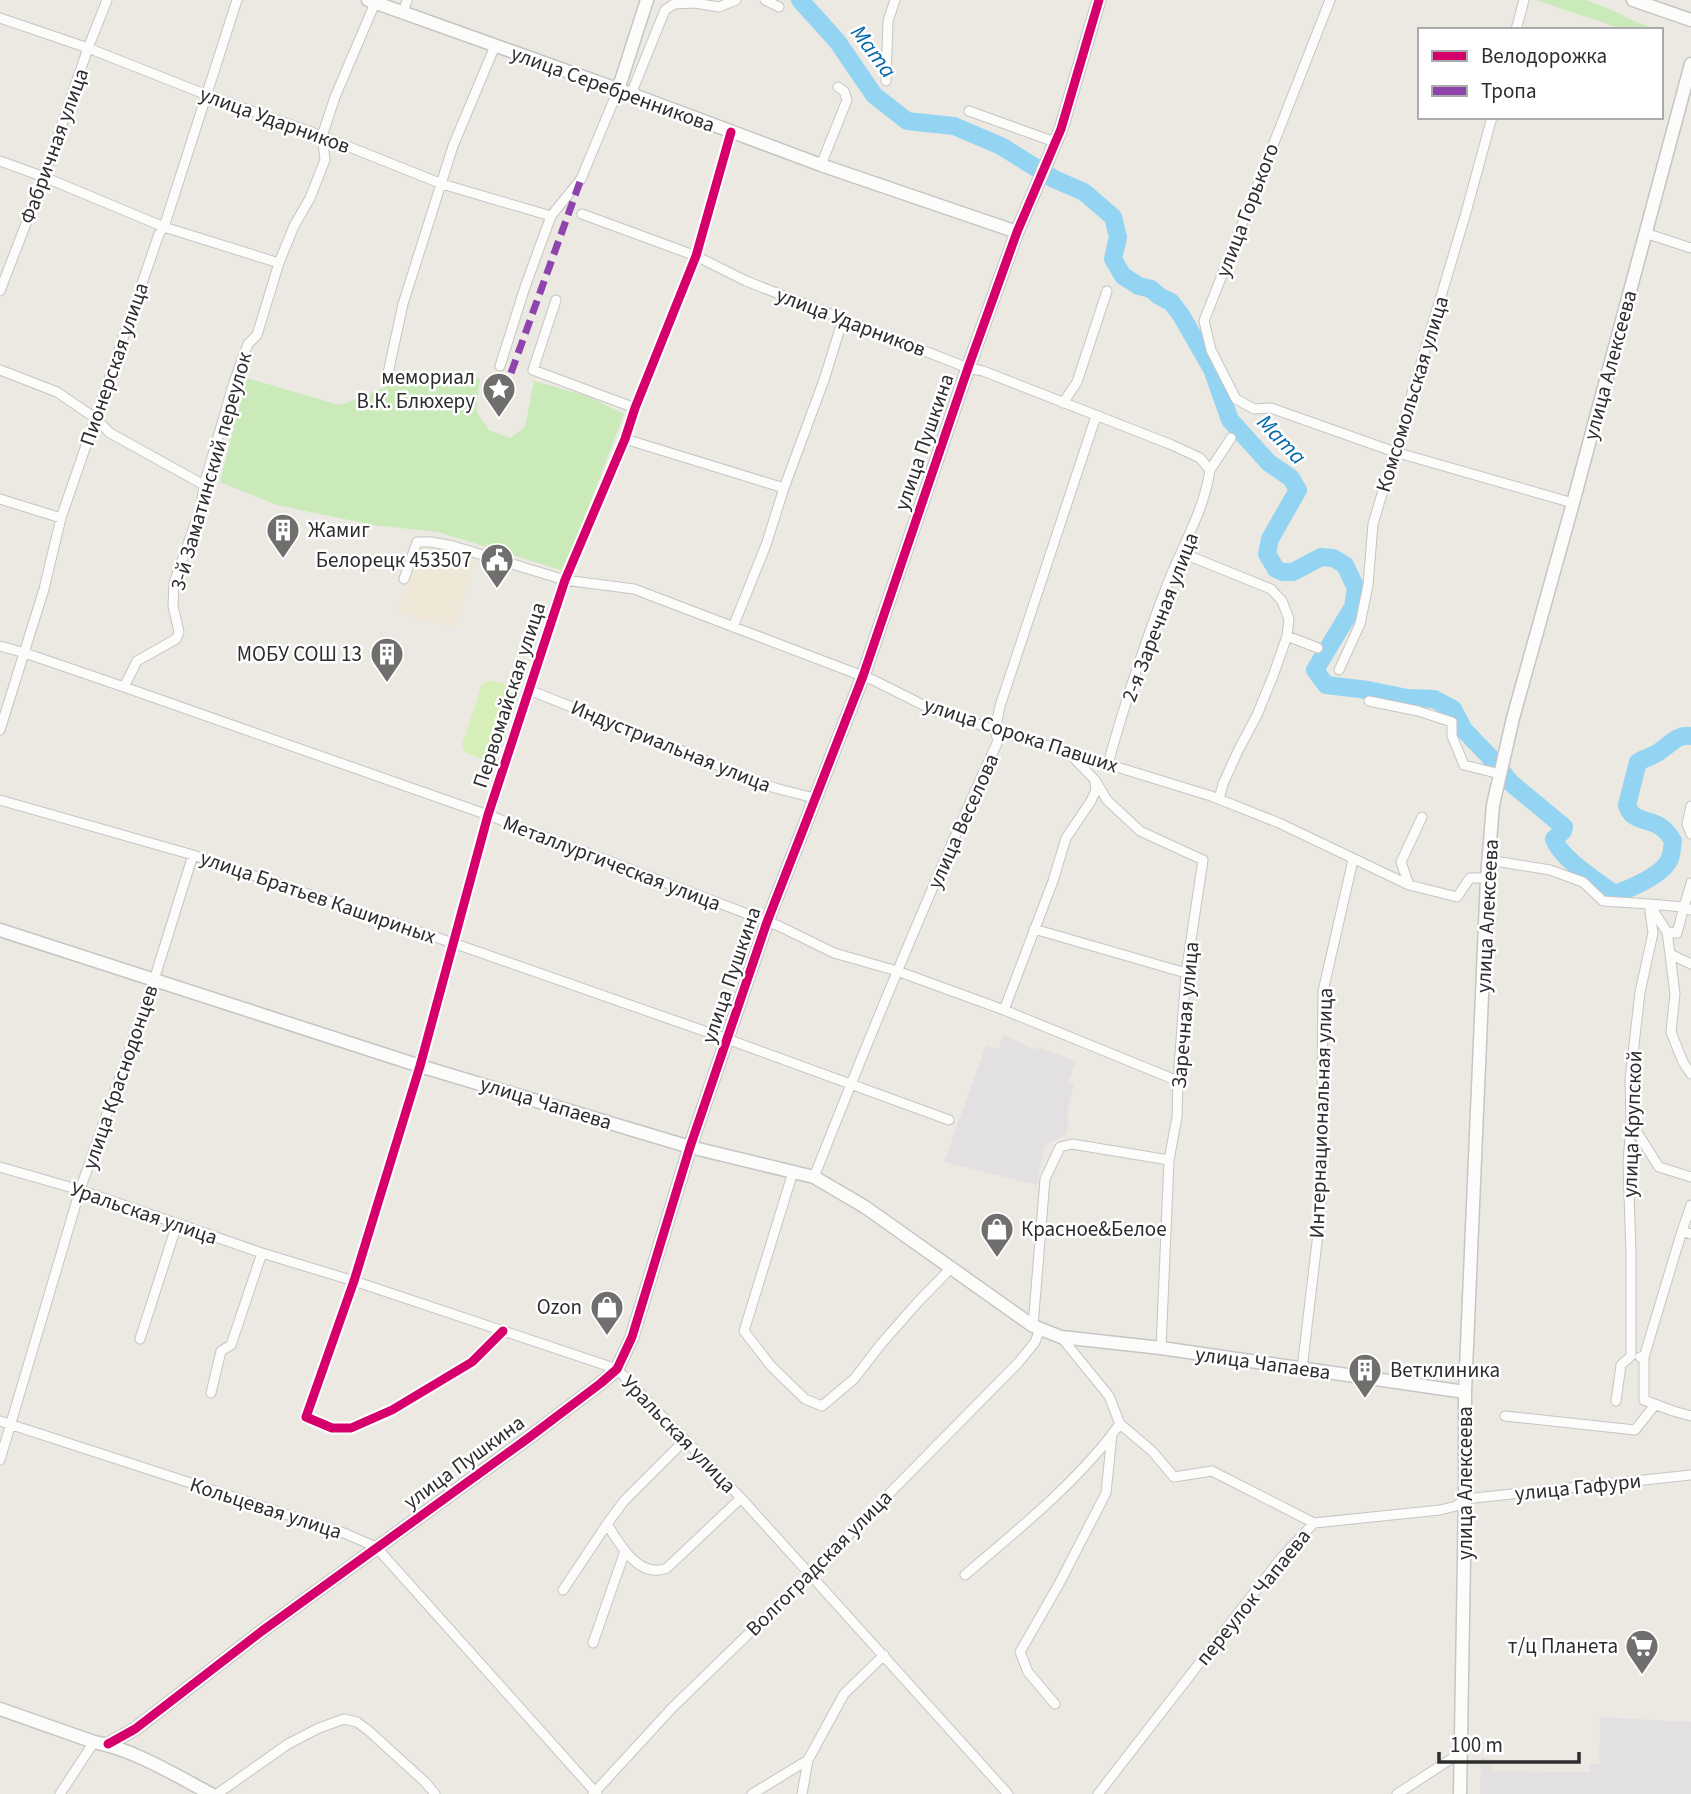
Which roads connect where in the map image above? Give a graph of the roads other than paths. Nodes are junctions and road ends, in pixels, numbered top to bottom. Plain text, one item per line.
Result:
1 (107, 0) edge
2 (237, 0) edge
3 (647, 0) edge
4 (736, 0) edge
5 (765, 0) edge
6 (895, 0) edge
7 (1099, 0) edge
8 (1330, 0) edge
9 (1524, 0) edge
10 (1633, 0) edge
11 (372, 1) edge
12 (405, 6) edge
13 (779, 7) dead end
14 (0, 18) edge
15 (1691, 20) edge
16 (1517, 28) edge
17 (495, 46) junction
18 (88, 48) junction
19 (1691, 64) edge
20 (886, 81) dead end
21 (838, 87) dead end
22 (624, 92) junction
23 (207, 95) junction
24 (969, 111) dead end
25 (1491, 119) edge
26 (731, 132) junction
27 (322, 136) junction
28 (1055, 142) junction
29 (0, 161) edge
30 (821, 165) junction
31 (44, 177) junction
32 (442, 184) junction
33 (582, 214) dead end
34 (551, 216) junction
35 (164, 227) junction
36 (1017, 232) junction
37 (1645, 233) junction
38 (1691, 248) edge
39 (696, 257) junction
40 (278, 263) junction
41 (0, 291) edge
42 (1107, 291) dead end
43 (556, 300) dead end
44 (843, 319) junction
45 (500, 366) dead end
46 (968, 368) junction
47 (0, 370) edge
48 (388, 373) dead end
49 (1063, 403) junction
50 (635, 408) junction
51 (1096, 416) junction
52 (95, 418) junction
53 (1231, 438) dead end
54 (625, 439) junction
55 (1395, 452) junction
56 (1210, 470) junction
57 (204, 485) junction
58 (784, 488) junction
59 (0, 499) edge
60 (1573, 503) junction
61 (61, 518) junction
62 (1182, 553) junction
63 (404, 579) dead end
64 (565, 580) junction
65 (733, 627) junction
66 (1287, 636) junction
67 (0, 646) edge
68 (1318, 649) dead end
69 (25, 653) junction
70 (1339, 670) dead end
71 (863, 676) junction
72 (124, 687) junction
73 (529, 690) junction
74 (1369, 701) dead end
75 (0, 730) edge
76 (995, 731) junction
77 (1067, 751) junction
78 (1108, 764) junction
79 (1499, 778) junction
80 (1095, 780) junction
81 (814, 799) junction
82 (1219, 799) junction
83 (0, 800) edge
84 (1691, 806) edge
85 (488, 815) junction
86 (1422, 817) dead end
87 (1691, 834) edge
88 (193, 855) junction
89 (1353, 860) junction
90 (1489, 860) junction
91 (1487, 878) junction
92 (1691, 883) edge
93 (1409, 885) junction
94 (1649, 904) junction
95 (1688, 909) edge
96 (767, 922) junction
97 (1034, 929) junction
98 (0, 930) edge
99 (1667, 932) junction
100 (453, 943) junction
101 (1670, 954) junction
102 (1691, 964) edge
103 (897, 971) junction
104 (1186, 973) junction
105 (154, 980) junction
106 (1004, 1010) junction
107 (727, 1038) junction
108 (420, 1066) junction
109 (1691, 1074) edge
110 (1178, 1081) junction
111 (851, 1083) junction
112 (948, 1120) dead end
113 (1631, 1122) junction
114 (690, 1147) junction
115 (1169, 1160) junction
116 (0, 1167) edge
117 (793, 1172) junction
118 (814, 1177) junction
119 (1691, 1177) edge
120 (80, 1190) junction
121 (1691, 1205) edge
122 (177, 1224) junction
123 (1687, 1233) edge
124 (262, 1253) junction
125 (952, 1267) junction
126 (354, 1280) junction
127 (1037, 1328) junction
128 (503, 1331) junction
129 (1060, 1337) junction
130 (140, 1339) dead end
131 (1161, 1348) junction
132 (1631, 1356) junction
133 (1644, 1357) junction
134 (617, 1369) junction
135 (1302, 1369) junction
136 (1465, 1392) junction
137 (211, 1393) dead end
138 (1616, 1401) dead end
139 (1655, 1405) junction
140 (1504, 1416) dead end
141 (1691, 1416) edge
142 (0, 1421) edge
143 (11, 1424) junction
144 (1121, 1424) junction
145 (1112, 1434) junction
146 (685, 1440) junction
147 (0, 1460) edge
148 (1691, 1475) edge
149 (741, 1498) junction
150 (1465, 1499) junction
151 (1314, 1523) junction
152 (607, 1524) junction
153 (376, 1547) junction
154 (625, 1551) junction
155 (810, 1574) junction
156 (965, 1575) dead end
157 (563, 1590) dead end
158 (593, 1643) dead end
159 (884, 1655) junction
160 (1055, 1704) dead end
161 (0, 1709) edge
162 (94, 1742) junction
163 (108, 1744) junction
164 (1461, 1756) junction
165 (808, 1760) junction
166 (595, 1793) edge
167 (805, 1793) edge
168 (60, 1794) edge
169 (211, 1794) edge
170 (217, 1794) edge
171 (435, 1794) edge
172 (752, 1794) edge
173 (1008, 1794) edge
174 (1098, 1794) edge
175 (1397, 1794) edge
176 (1461, 1794) edge

1 - 18 street, Фабричная улица
2 - 23 street, Пионерская улица
3 - 22 street
4 - 22 street
5 - 13 street
6 - 20 street
7 - 28 street, улица Пушкина
8 - 55 street, улица Горького
9 - 16 street
10 - 15 street
11 - 12 street, улица Серебренникова
11 - 27 street, 3-й Заматинский переулок
12 - 17 street, улица Серебренникова
14 - 18 street, улица Ударников
17 - 22 street, улица Серебренникова
17 - 32 street
18 - 23 street, улица Ударников
18 - 31 street, Фабричная улица
19 - 37 street, улица Алексеева
21 - 30 street
22 - 26 street, улица Серебренникова
22 - 34 street
23 - 27 street, улица Ударников
23 - 35 street, Пионерская улица
24 - 28 street
25 - 55 street, Комсомольская улица
26 - 30 street, улица Серебренникова
26 - 39 street, Первомайская улица
27 - 32 street, улица Ударников
27 - 40 street, 3-й Заматинский переулок
28 - 36 street, улица Пушкина
29 - 31 street
30 - 36 street, улица Серебренникова
31 - 35 street
31 - 41 street, Фабричная улица
32 - 34 street, улица Ударников
32 - 48 street
33 - 39 street, улица Ударников
34 - 45 street
35 - 40 street
35 - 52 street, Пионерская улица
36 - 46 street, улица Пушкина
37 - 38 street
37 - 60 street, улица Алексеева
39 - 44 street, улица Ударников
39 - 50 street, Первомайская улица
40 - 57 street, 3-й Заматинский переулок
42 - 49 street
43 - 50 street
44 - 46 street, улица Ударников
44 - 58 street
46 - 49 street, улица Ударников
46 - 71 street, улица Пушкина
47 - 52 street
49 - 51 street, улица Ударников
50 - 54 street, Первомайская улица
51 - 56 street, улица Ударников
51 - 76 street, улица Веселова
52 - 57 street
52 - 61 street, Пионерская улица
53 - 56 street, 2-я Заречная улица
54 - 58 street
54 - 64 street, Первомайская улица
55 - 60 street
55 - 70 street, Комсомольская улица
56 - 62 street, 2-я Заречная улица
57 - 72 street, 3-й Заматинский переулок
58 - 65 street
59 - 61 street
60 - 79 street, улица Алексеева
61 - 69 street, Пионерская улица
62 - 66 street
62 - 78 street, 2-я Заречная улица
63 - 64 street, улица Сорока Павших
64 - 65 street, улица Сорока Павших
64 - 73 street, Первомайская улица
65 - 71 street, улица Сорока Павших
66 - 68 street
66 - 82 street
67 - 69 street, Металлургическая улица
69 - 72 street, Металлургическая улица
69 - 75 street, Пионерская улица
71 - 76 street, улица Сорока Павших
71 - 81 street, улица Пушкина
72 - 85 street, Металлургическая улица
73 - 81 street, Индустриальная улица
73 - 85 street, Первомайская улица
74 - 79 street
76 - 77 street, улица Сорока Павших
76 - 103 street, улица Веселова
77 - 78 street, улица Сорока Павших
77 - 80 street, Заречная улица
78 - 82 street, улица Сорока Павших
79 - 90 street, улица Алексеева
80 - 97 street
80 - 104 street, Заречная улица
81 - 96 street, улица Пушкина
82 - 89 street, улица Сорока Павших
83 - 88 street, улица Братьев Кашириных
84 - 87 street
85 - 96 street, Металлургическая улица
85 - 100 street, Первомайская улица
86 - 93 street
88 - 100 street, улица Братьев Кашириных
88 - 105 street, улица Краснодонцев
89 - 93 street, улица Сорока Павших
89 - 135 street, Интернациональная улица
90 - 91 street, улица Алексеева
90 - 94 street
91 - 93 street, улица Сорока Павших
91 - 136 street, улица Алексеева
92 - 95 street
94 - 95 street
94 - 99 street
94 - 113 street, улица Крупской
95 - 99 street
96 - 103 street, Металлургическая улица
96 - 107 street, улица Пушкина
97 - 104 street
97 - 106 street
98 - 105 street, улица Чапаева
99 - 101 street
100 - 107 street, улица Братьев Кашириных
100 - 108 street, Первомайская улица
101 - 102 street
101 - 109 street
103 - 106 street, Металлургическая улица
103 - 111 street, улица Веселова
104 - 110 street, Заречная улица
105 - 108 street, улица Чапаева
105 - 120 street, улица Краснодонцев
106 - 110 street, Металлургическая улица
107 - 111 street, улица Братьев Кашириных
107 - 114 street, улица Пушкина
108 - 114 street, улица Чапаева
108 - 126 street, Первомайская улица
110 - 115 street, Заречная улица
111 - 112 street, улица Братьев Кашириных
111 - 118 street, улица Веселова
113 - 119 street
113 - 132 street, улица Крупской
114 - 117 street, улица Чапаева
114 - 134 street, улица Пушкина
115 - 127 street
115 - 131 street, Заречная улица
116 - 120 street, Уральская улица
117 - 118 street, улица Чапаева
117 - 125 street
118 - 125 street, улица Чапаева
120 - 122 street, Уральская улица
120 - 143 street, улица Краснодонцев
121 - 123 street
122 - 124 street, Уральская улица
122 - 130 street
123 - 133 street
124 - 126 street, Уральская улица
124 - 137 street
125 - 127 street, улица Чапаева
126 - 128 street, Уральская улица
126 - 128 street, Первомайская улица
127 - 129 street, улица Чапаева
127 - 155 street, Волгоградская улица
128 - 134 street, Уральская улица
129 - 131 street, улица Чапаева
129 - 144 street, улица Чапаева
131 - 135 street, улица Чапаева
132 - 133 street
132 - 138 street, улица Крупской
133 - 139 street
134 - 146 street, Уральская улица
134 - 153 street, улица Пушкина
135 - 136 street, улица Чапаева
136 - 150 street, улица Алексеева
139 - 140 street
139 - 141 street
142 - 143 street, Кольцевая улица
143 - 147 street, улица Краснодонцев
143 - 153 street, Кольцевая улица
144 - 145 street
144 - 151 street, улица Чапаева
145 - 156 street
145 - 160 street
146 - 149 street, Уральская улица
146 - 152 street
148 - 150 street, улица Гафури
149 - 154 street
149 - 155 street, Уральская улица
150 - 151 street, переулок Чапаева
150 - 164 street, улица Алексеева
151 - 174 street, переулок Чапаева
152 - 154 street
152 - 157 street
153 - 163 street, улица Пушкина
153 - 166 street, Кольцевая улица
154 - 158 street
155 - 159 street, Уральская улица
155 - 166 street, Волгоградская улица
159 - 165 street
159 - 173 street, Уральская улица
161 - 162 street
162 - 163 street
162 - 168 street
163 - 169 street
164 - 175 street
164 - 176 street, улица Алексеева
165 - 167 street
165 - 172 street
170 - 171 street

